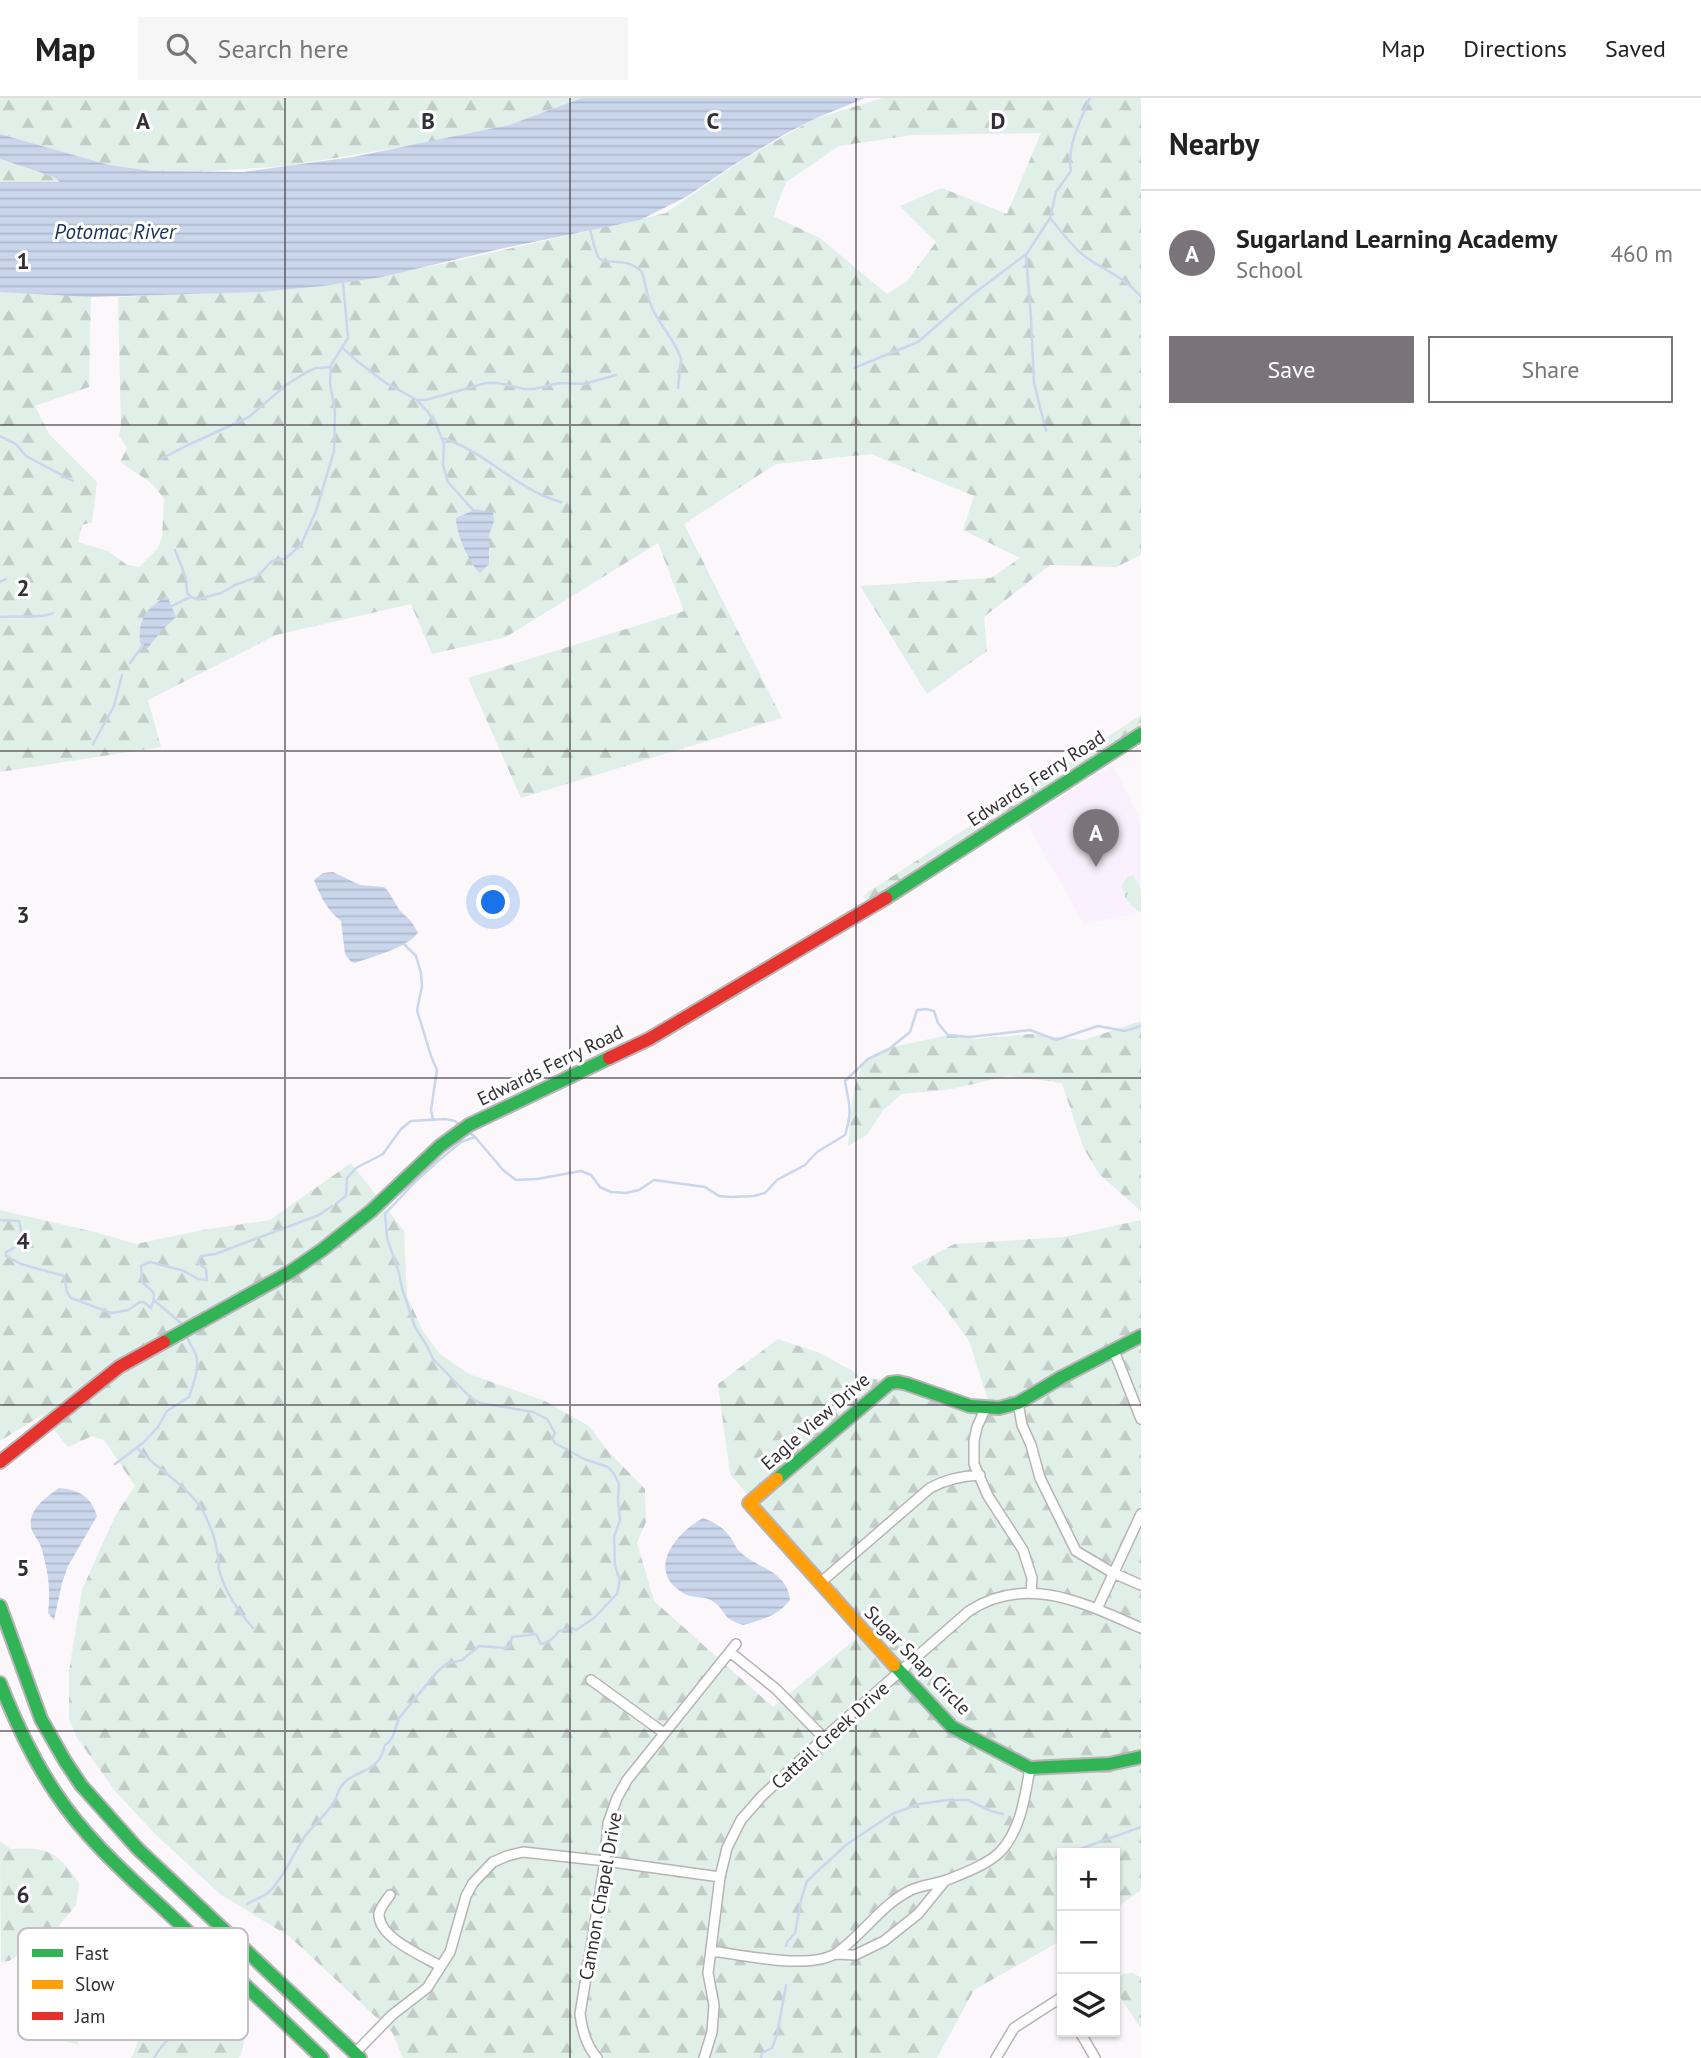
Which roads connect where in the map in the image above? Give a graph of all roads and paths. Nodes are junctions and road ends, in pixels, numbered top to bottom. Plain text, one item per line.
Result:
1 (1141, 734) edge
2 (1141, 1336) edge
3 (1110, 1352) junction
4 (1018, 1403) junction
5 (986, 1407) junction
6 (1141, 1419) edge
7 (0, 1462) edge
8 (980, 1475) junction
9 (749, 1503) joint
10 (1141, 1514) edge
11 (1113, 1573) junction
12 (820, 1583) junction
13 (1141, 1585) edge
14 (1031, 1593) junction
15 (0, 1606) edge
16 (1097, 1609) junction
17 (1141, 1628) edge
18 (900, 1672) junction
19 (591, 1679) dead end
20 (0, 1683) edge
21 (664, 1733) junction
22 (824, 1738) junction
23 (1141, 1757) edge
24 (1030, 1768) junction
25 (605, 1861) junction
26 (720, 1877) junction
27 (945, 1881) junction
28 (390, 1895) dead end
29 (184, 1928) edge
30 (221, 1928) edge
31 (712, 1951) junction
32 (248, 1953) edge
33 (836, 1954) junction
34 (440, 1966) junction
35 (248, 1988) edge
36 (1057, 2001) edge
37 (1083, 2037) edge
38 (357, 2056) edge
39 (322, 2058) edge
40 (597, 2058) edge
41 (704, 2058) edge
42 (996, 2058) edge
43 (1095, 2058) edge

1 - 7 main road, Edwards Ferry Road
2 - 3 main road, Eagle View Drive
3 - 4 main road, Eagle View Drive
3 - 6 street
4 - 5 main road, Eagle View Drive
4 - 11 street
5 - 8 street
5 - 9 main road, Eagle View Drive
8 - 12 street
8 - 14 street
9 - 12 main road, Sugar Snap Circle
10 - 11 street
11 - 13 street
11 - 16 street
12 - 18 main road, Sugar Snap Circle
14 - 16 street, Cattail Creek Drive
14 - 18 street, Cattail Creek Drive
15 - 30 main road
16 - 17 street, Cattail Creek Drive
18 - 22 street, Cattail Creek Drive
18 - 24 main road, Sugar Snap Circle
19 - 21 street
20 - 29 main road
21 - 22 street, Cannon Chapel Drive
21 - 25 street, Cannon Chapel Drive
22 - 26 street, Cattail Creek Drive
23 - 24 main road
24 - 27 street
25 - 26 street
25 - 34 street
25 - 40 street, Cannon Chapel Drive
26 - 31 street, Cattail Creek Drive
27 - 33 street
27 - 33 street
28 - 34 street
31 - 33 street
31 - 41 street, Cattail Creek Drive
32 - 38 main road
34 - 38 street
35 - 39 main road
36 - 42 street
37 - 43 street

